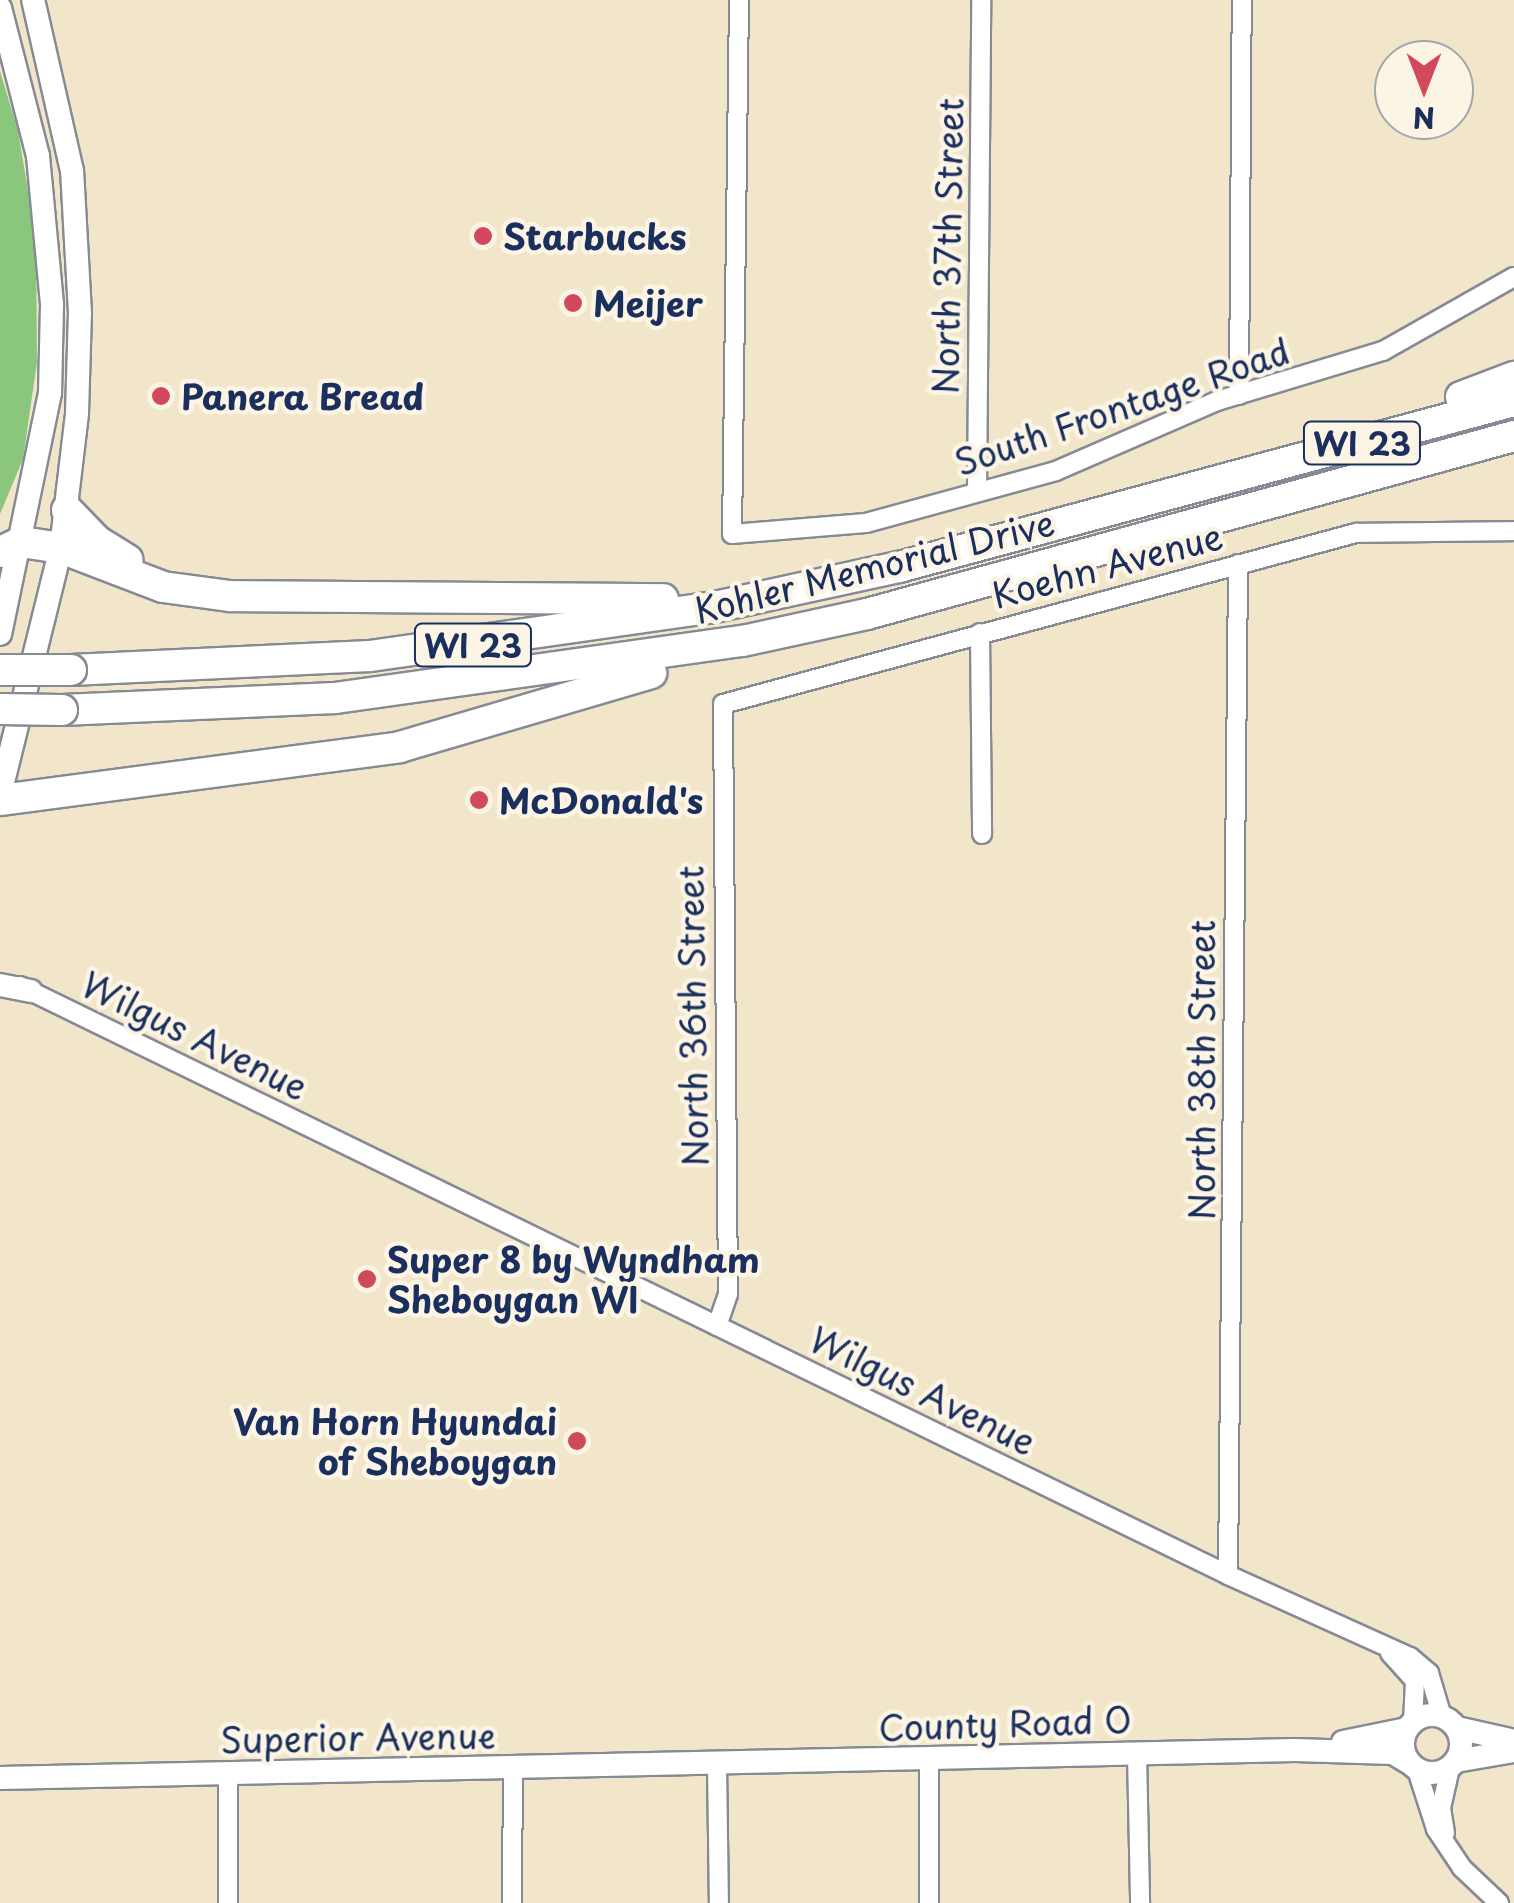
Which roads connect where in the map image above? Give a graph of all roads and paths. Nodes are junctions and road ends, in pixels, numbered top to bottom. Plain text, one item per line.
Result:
1 (32, 0) edge
2 (738, 0) edge
3 (982, 0) edge
4 (1242, 0) edge
5 (0, 8) edge
6 (1514, 277) edge
7 (1514, 377) edge
8 (1239, 395) junction
9 (1514, 402) edge
10 (1514, 436) edge
11 (1514, 454) edge
12 (1210, 483) junction
13 (977, 492) junction
14 (1290, 497) junction
15 (67, 510) junction
16 (1514, 531) edge
17 (11, 547) edge
18 (61, 548) junction
19 (1238, 564) junction
20 (869, 574) junction
21 (350, 600) junction
22 (980, 633) junction
23 (0, 634) edge
24 (743, 641) junction
25 (0, 670) edge
26 (723, 704) joint
27 (0, 709) edge
28 (0, 797) edge
29 (982, 834) dead end
30 (0, 976) edge
31 (0, 985) edge
32 (30, 990) junction
33 (717, 1326) junction
34 (1228, 1575) junction
35 (1386, 1649) junction
36 (1449, 1722) junction
37 (1410, 1725) junction
38 (1514, 1742) edge
39 (1295, 1750) junction
40 (1514, 1751) edge
41 (1137, 1754) junction
42 (929, 1760) junction
43 (1453, 1764) junction
44 (717, 1765) junction
45 (1413, 1766) junction
46 (512, 1769) junction
47 (228, 1774) junction
48 (0, 1778) edge
49 (1448, 1843) junction
50 (228, 1903) edge
51 (512, 1903) edge
52 (718, 1903) edge
53 (930, 1903) edge
54 (1140, 1903) edge
55 (1499, 1903) edge

1 - 15 street
2 - 13 street, South Frontage Road
3 - 13 street, North 37th Street
4 - 8 street
5 - 17 street
6 - 8 street, South Frontage Road
7 - 12 highway
8 - 13 street, South Frontage Road
9 - 12 highway, Kohler Memorial Drive / WI 23
10 - 14 highway, Kohler Memorial Drive / WI 23
11 - 14 highway
12 - 20 highway, Kohler Memorial Drive / WI 23
14 - 24 highway, Kohler Memorial Drive / WI 23
15 - 18 street
15 - 21 highway
16 - 19 street, Koehn Avenue
17 - 18 highway
17 - 23 street
18 - 21 highway
18 - 28 street
19 - 22 street, Koehn Avenue
19 - 34 street, North 38th Street
20 - 21 highway
20 - 25 highway, Kohler Memorial Drive / WI 23, bridge
22 - 26 street, Koehn Avenue
22 - 29 street
24 - 27 highway, Kohler Memorial Drive / WI 23, bridge
24 - 28 highway
26 - 33 street, North 36th Street
30 - 32 street, Wilgus Avenue
31 - 32 street
32 - 33 street, Wilgus Avenue
33 - 34 street, Wilgus Avenue
34 - 35 street, Wilgus Avenue
35 - 36 street, Wilgus Avenue
35 - 37 street, Wilgus Avenue
36 - 37 street
36 - 38 street
36 - 43 street
37 - 39 street, County Road O
37 - 45 street
39 - 41 street, County Road O
39 - 45 street, County Road O
40 - 43 street
41 - 42 street, County Road O
41 - 54 street
42 - 44 street, County Road O
42 - 53 street
43 - 45 street
43 - 49 street
44 - 46 street, Superior Avenue
44 - 52 street
45 - 49 street
46 - 47 street, Superior Avenue
46 - 51 street
47 - 48 street, Superior Avenue
47 - 50 street
49 - 55 street

